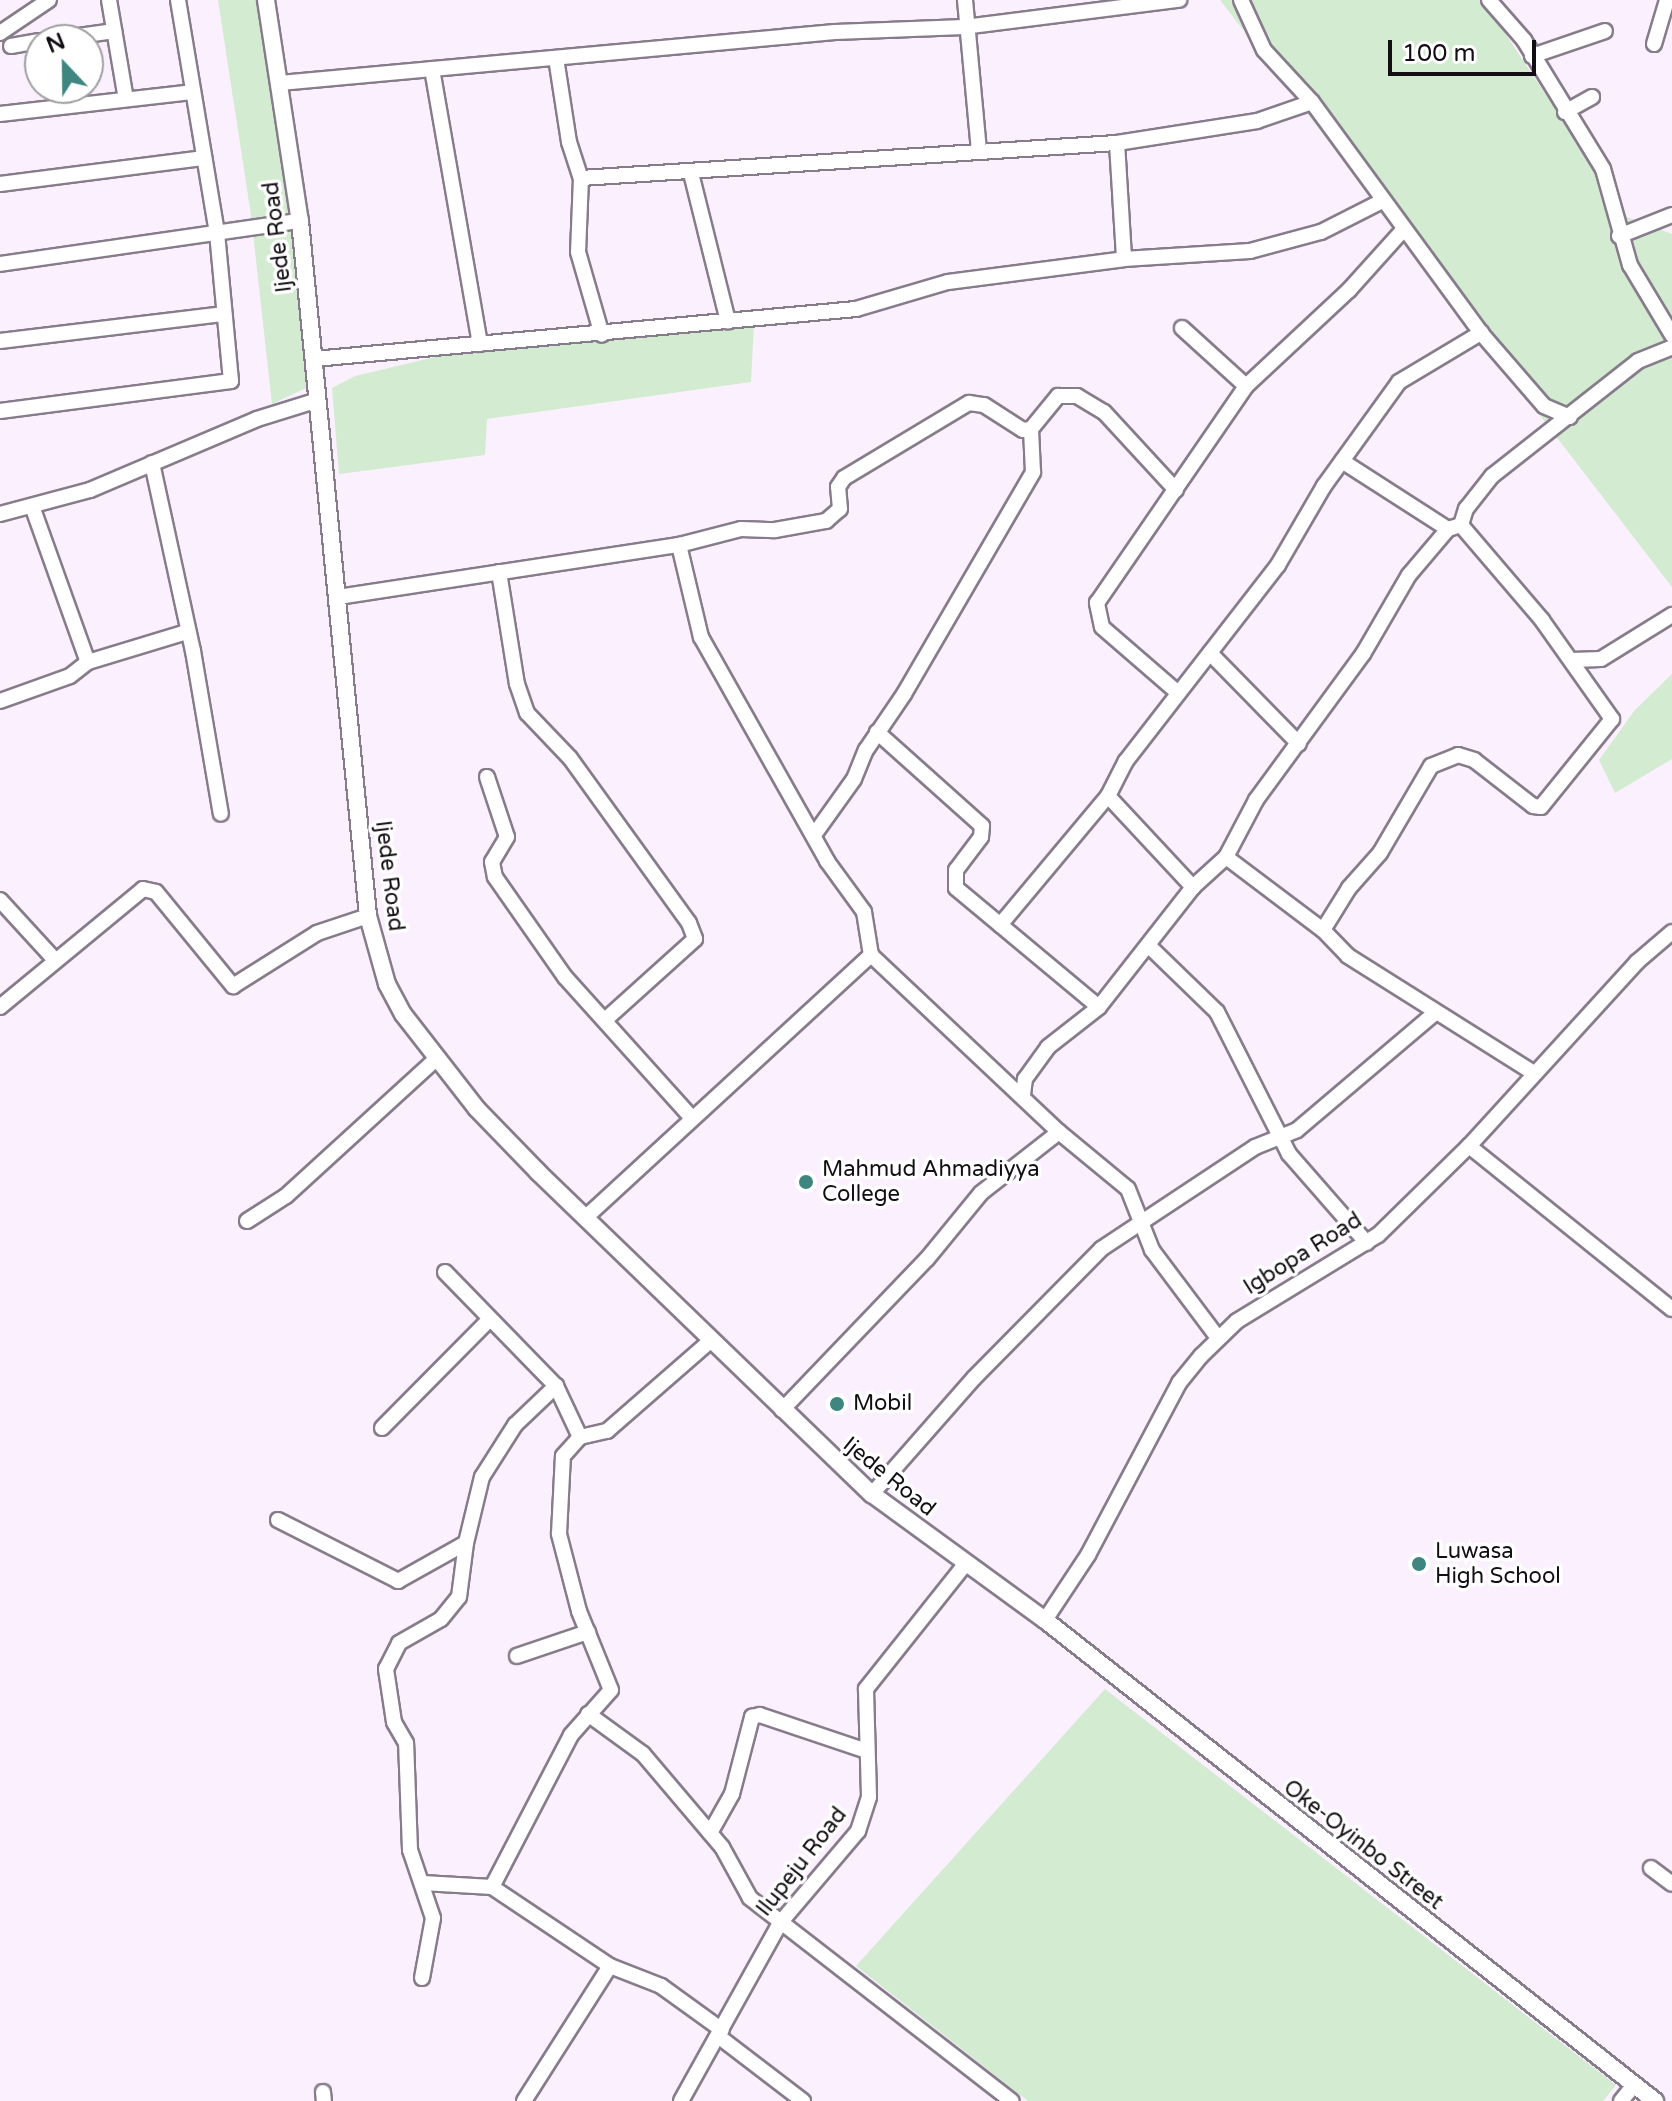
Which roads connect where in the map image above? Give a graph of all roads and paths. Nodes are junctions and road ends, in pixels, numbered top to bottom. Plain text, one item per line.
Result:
1 (49, 0) edge
2 (109, 0) edge
3 (178, 0) edge
4 (266, 0) edge
5 (965, 0) edge
6 (1179, 0) edge
7 (1241, 0) edge
8 (1489, 0) edge
9 (1667, 0) edge
10 (0, 16) edge
11 (15, 24) junction
12 (964, 27) junction
13 (114, 31) junction
14 (1605, 31) dead end
15 (104, 32) edge
16 (0, 33) edge
17 (24, 44) edge
18 (1654, 44) dead end
19 (11, 46) dead end
20 (1532, 56) junction
21 (556, 58) junction
22 (432, 69) junction
23 (280, 83) junction
24 (192, 92) junction
25 (1592, 97) dead end
26 (126, 99) junction
27 (1312, 102) junction
28 (1565, 112) junction
29 (0, 114) edge
30 (1117, 143) junction
31 (979, 151) junction
32 (204, 158) junction
33 (691, 173) junction
34 (581, 178) junction
35 (0, 184) edge
36 (1382, 201) junction
37 (1672, 215) edge
38 (300, 221) junction
39 (1403, 230) junction
40 (217, 233) junction
41 (1619, 236) junction
42 (1124, 259) junction
43 (0, 264) edge
44 (224, 314) junction
45 (728, 321) junction
46 (1182, 328) dead end
47 (1481, 333) junction
48 (602, 335) junction
49 (1672, 335) edge
50 (0, 341) edge
51 (480, 344) junction
52 (1672, 347) edge
53 (314, 359) junction
54 (1246, 386) junction
55 (318, 400) junction
56 (0, 411) edge
57 (1570, 417) junction
58 (1031, 429) junction
59 (1342, 461) junction
60 (152, 463) junction
61 (1176, 490) junction
62 (32, 506) junction
63 (0, 514) edge
64 (1455, 527) junction
65 (679, 545) junction
66 (499, 572) junction
67 (338, 597) junction
68 (1672, 615) edge
69 (187, 632) junction
70 (1210, 653) junction
71 (1572, 660) junction
72 (88, 662) junction
73 (1177, 692) junction
74 (0, 701) edge
75 (877, 732) junction
76 (1299, 744) junction
77 (487, 777) dead end
78 (1108, 796) junction
79 (221, 814) dead end
80 (814, 835) junction
81 (1226, 857) junction
82 (1193, 887) junction
83 (0, 900) edge
84 (368, 916) junction
85 (1000, 925) junction
86 (1323, 930) junction
87 (1672, 932) edge
88 (1150, 947) junction
89 (871, 955) junction
90 (55, 960) junction
91 (0, 1007) edge
92 (1099, 1007) junction
93 (1435, 1013) junction
94 (605, 1020) junction
95 (436, 1059) junction
96 (1534, 1073) junction
97 (1018, 1082) junction
98 (692, 1118) junction
99 (1059, 1132) junction
100 (1281, 1136) junction
101 (1469, 1146) junction
102 (585, 1218) junction
103 (247, 1221) dead end
104 (1139, 1227) junction
105 (1367, 1243) junction
106 (445, 1272) dead end
107 (1672, 1309) edge
108 (489, 1320) junction
109 (1218, 1338) junction
110 (710, 1341) junction
111 (556, 1386) junction
112 (782, 1410) junction
113 (382, 1428) dead end
114 (580, 1437) junction
115 (872, 1494) junction
116 (278, 1520) dead end
117 (466, 1543) junction
118 (964, 1566) junction
119 (1045, 1620) junction
120 (588, 1632) junction
121 (517, 1656) dead end
122 (588, 1714) junction
123 (864, 1750) junction
124 (710, 1833) junction
125 (1651, 1868) dead end
126 (423, 1883) junction
127 (1672, 1884) edge
128 (492, 1887) junction
129 (780, 1923) junction
130 (610, 1966) junction
131 (422, 1978) dead end
132 (720, 2033) junction
133 (1634, 2085) junction
134 (524, 2101) edge
135 (681, 2101) edge
136 (803, 2101) edge
137 (1012, 2101) edge
138 (1621, 2101) edge
139 (1655, 2101) edge

1 - 11 street
2 - 13 street
3 - 24 street
4 - 23 main road, Ijede Road
5 - 12 street
6 - 12 street
7 - 27 street
8 - 20 street
9 - 18 street
10 - 11 street
11 - 16 street
12 - 21 street
12 - 31 street
13 - 15 street
13 - 26 street
14 - 20 street
17 - 19 street
20 - 28 street
21 - 22 street
21 - 34 street
22 - 23 street
22 - 51 street
23 - 38 main road, Ijede Road
24 - 26 street
24 - 32 street
25 - 28 street
26 - 29 street
27 - 30 street
27 - 36 street
28 - 41 street
30 - 31 street
30 - 42 street
31 - 33 street
32 - 35 street
32 - 40 street
33 - 34 street
33 - 45 street
34 - 48 street
36 - 39 street
36 - 42 street
37 - 41 street
38 - 40 street
38 - 53 main road, Ijede Road
39 - 47 street
39 - 54 street
40 - 43 street
40 - 44 street
41 - 49 street
42 - 45 street
44 - 50 street
44 - 56 street
45 - 48 street
46 - 54 street
47 - 57 street
47 - 59 street
48 - 51 street
51 - 53 street
52 - 57 street
53 - 55 main road, Ijede Road
54 - 61 street
55 - 60 street
55 - 67 main road, Ijede Road
57 - 64 street
58 - 61 street
58 - 65 street
58 - 75 street
59 - 64 street
59 - 70 street
60 - 62 street
60 - 69 street
61 - 73 street
62 - 63 street
62 - 72 street
64 - 71 street
64 - 76 street
65 - 66 street
65 - 80 street
66 - 67 street
66 - 94 street
67 - 84 main road, Ijede Road
68 - 71 street
69 - 72 street
69 - 79 street
70 - 73 street
70 - 76 street
71 - 86 street
72 - 74 street
73 - 78 street
75 - 80 street
75 - 85 street
76 - 81 street
77 - 94 street
78 - 82 street
78 - 85 street
80 - 89 street
81 - 82 street
81 - 86 street
82 - 88 street
83 - 90 street
84 - 90 street
84 - 95 main road, Ijede Road
85 - 92 street
86 - 93 street
87 - 96 street, Igbopa Road
88 - 92 street
88 - 100 street
89 - 97 street
89 - 98 street
90 - 91 street
92 - 97 street
93 - 96 street
93 - 100 street
94 - 98 street
95 - 102 main road, Ijede Road
95 - 103 street
96 - 101 street, Igbopa Road
97 - 99 street
98 - 102 street
99 - 104 street
99 - 112 street
100 - 104 street
100 - 105 street
101 - 105 street, Igbopa Road
101 - 107 street
102 - 110 main road, Ijede Road
104 - 109 street
104 - 115 street
105 - 109 street, Igbopa Road
106 - 108 street
108 - 111 street
108 - 113 street
109 - 119 street, Igbopa Road
110 - 112 main road, Ijede Road
110 - 114 street
111 - 114 street
111 - 117 street
112 - 115 main road, Ijede Road
114 - 120 street
115 - 118 main road, Ijede Road
116 - 117 street
117 - 126 street
118 - 119 main road, Ijede Road
118 - 123 street, Ilupeju Road
119 - 133 main road, Oke-Oyinbo Street
120 - 121 street
120 - 122 street
122 - 124 street
122 - 128 street
123 - 124 street
123 - 129 street, Ilupeju Road
124 - 129 street
125 - 127 street
126 - 128 street
126 - 131 street
128 - 130 street
129 - 132 street, Ilupeju Road
129 - 137 street
130 - 132 street
130 - 134 street
132 - 135 street, Ilupeju Road
132 - 136 street
133 - 138 street
133 - 139 main road, Oke-Oyinbo Street

